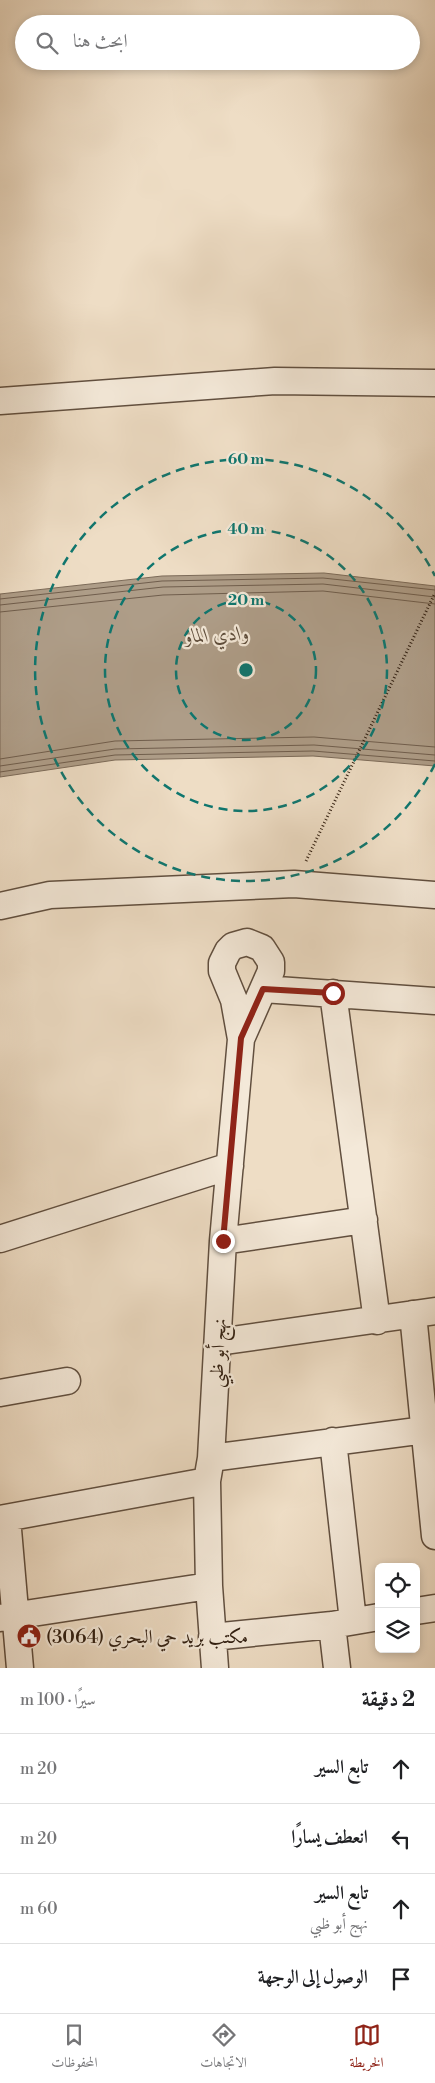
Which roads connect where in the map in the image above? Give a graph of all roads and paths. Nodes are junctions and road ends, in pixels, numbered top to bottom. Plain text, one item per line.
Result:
1 (435, 383) edge
2 (0, 401) edge
3 (435, 593) edge
4 (294, 884) junction
5 (435, 895) edge
6 (0, 906) edge
7 (263, 989) junction
8 (333, 993) junction
9 (435, 1001) edge
10 (241, 1038) junction
11 (230, 1166) junction
12 (364, 1220) junction
13 (0, 1238) edge
14 (223, 1241) junction
15 (424, 1312) edge
16 (378, 1321) junction
17 (218, 1342) junction
18 (67, 1381) dead end
19 (0, 1393) edge
20 (425, 1430) junction
21 (333, 1441) junction
22 (209, 1469) junction
23 (4, 1518) edge
24 (435, 1536) edge
25 (209, 1586) junction
26 (435, 1608) edge
27 (420, 1610) edge
28 (7, 1617) edge
29 (375, 1618) edge
30 (343, 1623) junction
31 (212, 1637) junction
32 (20, 1668) edge
33 (215, 1668) edge
34 (336, 1668) edge

1 - 2 street
3 - 4 path
4 - 5 street
4 - 6 street
7 - 8 street
7 - 10 street
7 - 10 street
8 - 9 street
8 - 12 street
10 - 11 street, نهج أبو ظبي
11 - 13 street
11 - 14 street, نهج أبو ظبي
12 - 14 street
12 - 16 street
14 - 17 street, نهج أبو ظبي
15 - 16 street
15 - 20 street
16 - 17 street
17 - 22 street, نهج أبو ظبي
18 - 19 street
20 - 21 street
20 - 24 street
21 - 22 street
21 - 30 street
22 - 23 street
22 - 25 street, نهج أبو ظبي
23 - 28 street
25 - 28 street
25 - 31 street, نهج أبو ظبي
26 - 27 street
28 - 32 street
29 - 30 street
30 - 31 street
30 - 34 street
31 - 33 street, نهج أبو ظبي

